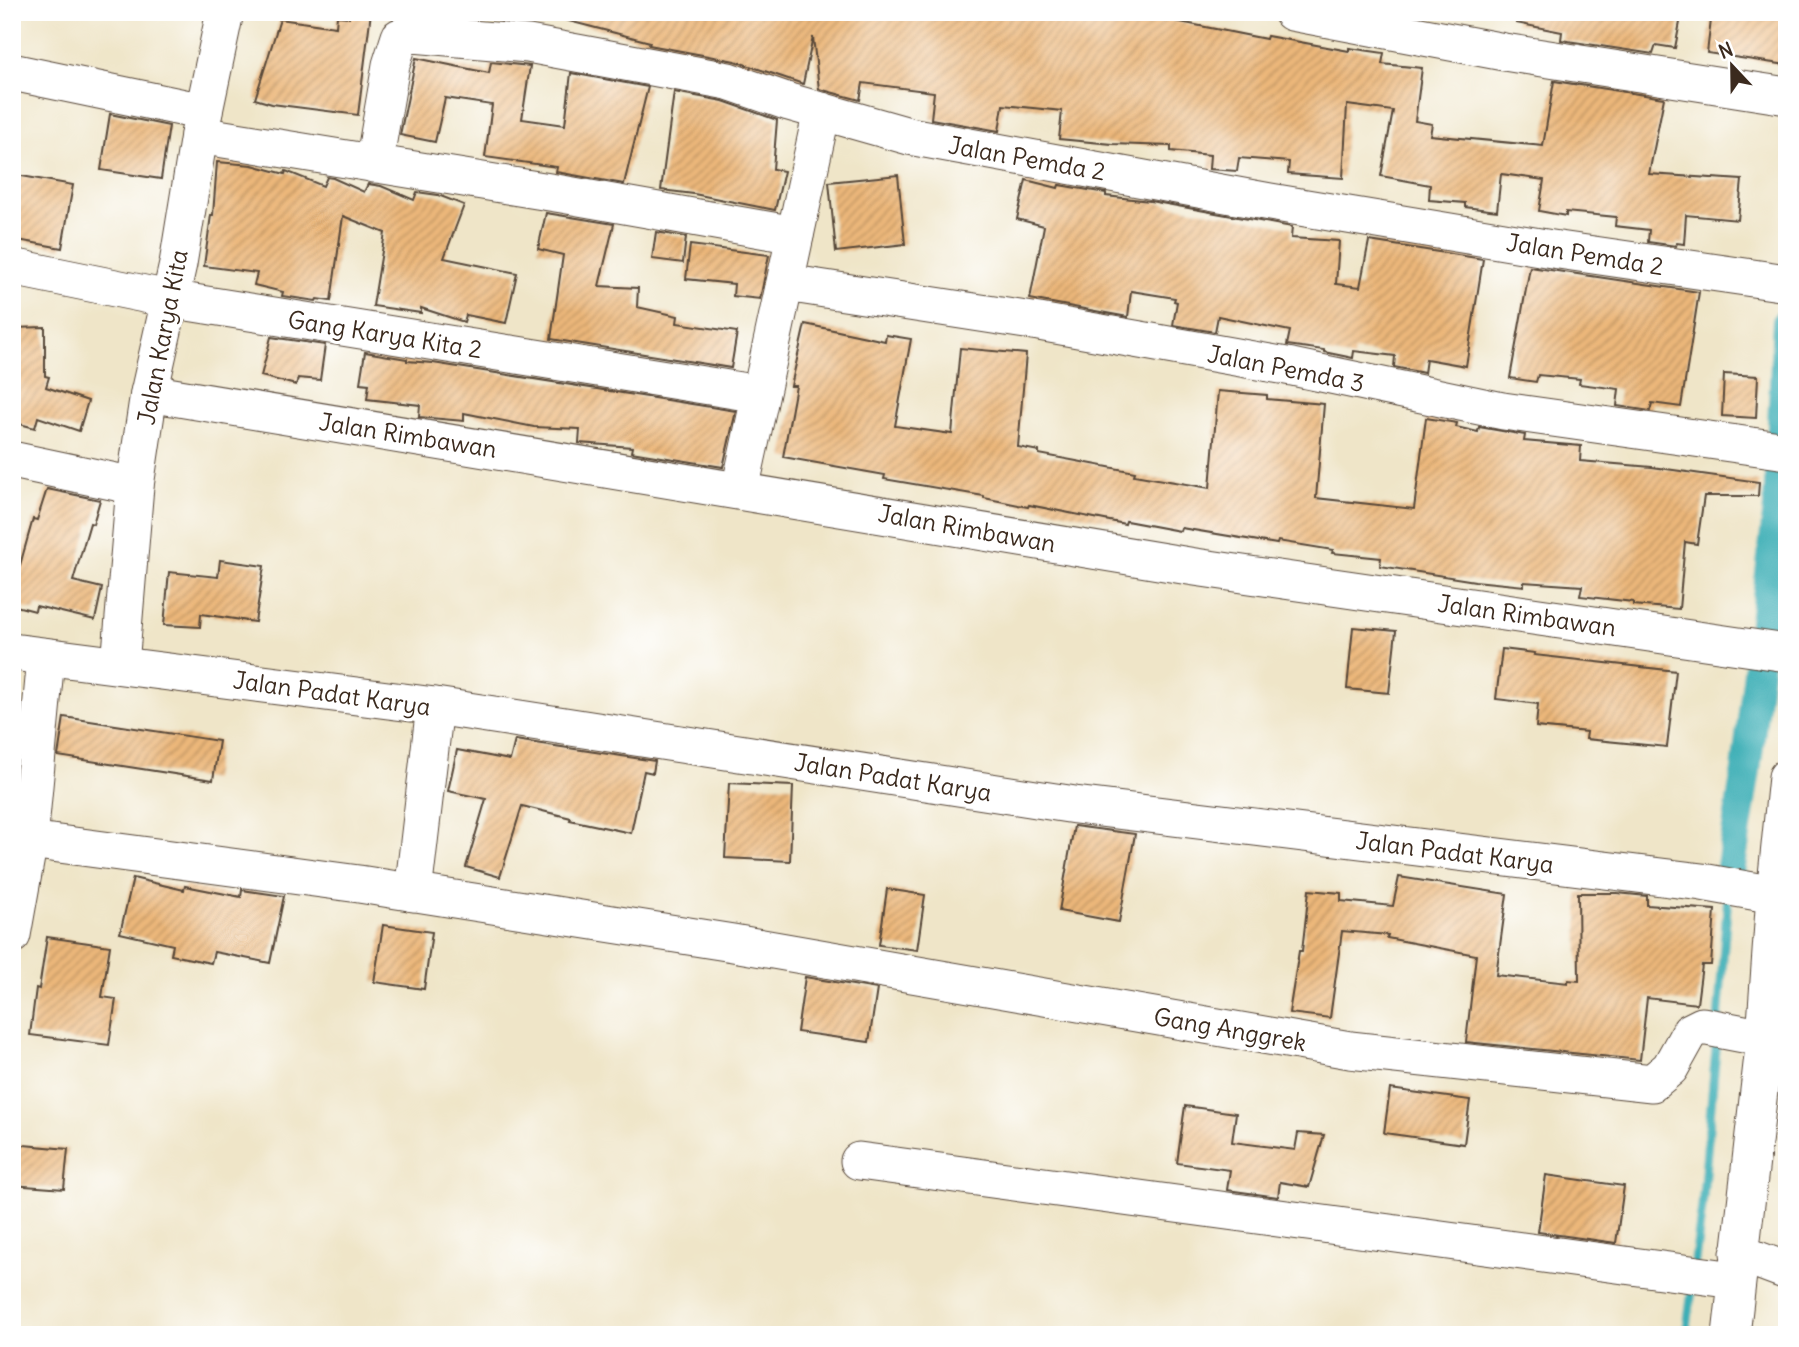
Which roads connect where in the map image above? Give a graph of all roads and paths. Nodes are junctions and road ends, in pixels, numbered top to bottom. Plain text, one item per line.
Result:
1 (225, 12) edge
2 (1292, 12) edge
3 (12, 72) edge
4 (1787, 96) edge
5 (822, 111) junction
6 (202, 123) junction
7 (374, 164) junction
8 (795, 235) junction
9 (12, 267) edge
10 (1776, 282) edge
11 (786, 284) junction
12 (169, 299) junction
13 (149, 393) junction
14 (760, 394) junction
15 (1787, 451) edge
16 (12, 460) edge
17 (135, 486) junction
18 (740, 489) junction
19 (1787, 653) edge
20 (29, 654) edge
21 (120, 665) junction
22 (435, 706) junction
23 (1787, 777) edge
24 (29, 840) junction
25 (413, 893) junction
26 (1762, 893) junction
27 (12, 935) edge
28 (1756, 1036) junction
29 (859, 1161) dead end
30 (1728, 1270) junction
31 (1787, 1271) edge
32 (1731, 1335) edge

1 - 6 street, Jalan Karya Kita
2 - 4 street
3 - 6 street
5 - 7 street, Jalan Pemda 2
5 - 8 street
5 - 10 street, Jalan Pemda 2
6 - 7 street
6 - 12 street, Jalan Karya Kita
7 - 8 street
8 - 11 street
9 - 12 street, Gang Karya Kita 2
11 - 14 street
11 - 15 street, Jalan Pemda 3
12 - 13 street, Jalan Karya Kita
12 - 14 street, Gang Karya Kita 2
13 - 17 street, Jalan Karya Kita
13 - 18 street, Jalan Rimbawan
14 - 18 street
16 - 17 street
17 - 21 street, Jalan Karya Kita
18 - 19 street, Jalan Rimbawan
20 - 21 street, Jalan Padat Karya
20 - 24 street
21 - 22 street, Jalan Padat Karya
22 - 25 street
22 - 26 street, Jalan Padat Karya
23 - 26 street
24 - 25 street
24 - 27 street
25 - 28 street, Gang Anggrek
26 - 28 street
28 - 30 street
29 - 30 street
30 - 31 street
30 - 32 street

